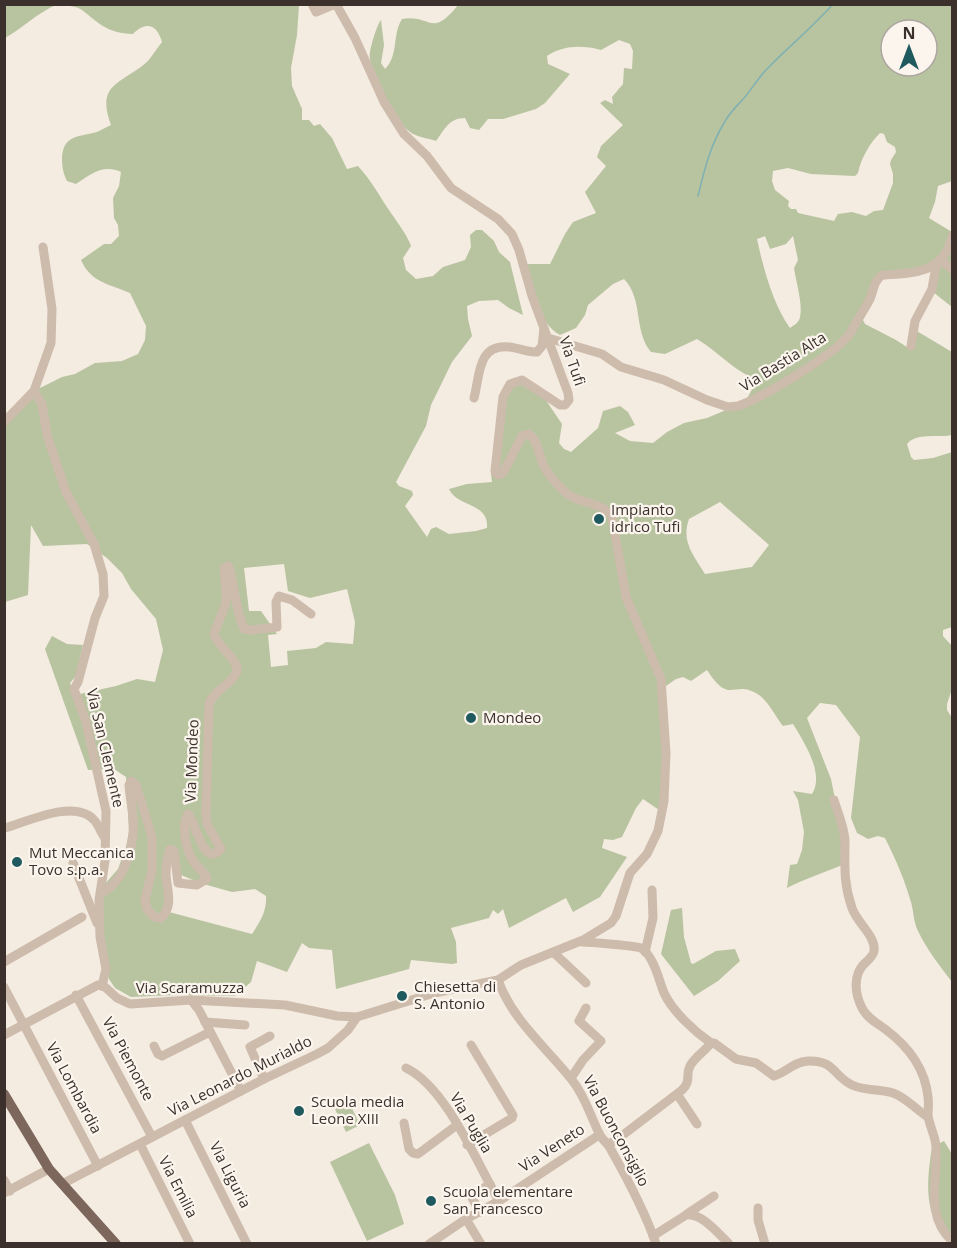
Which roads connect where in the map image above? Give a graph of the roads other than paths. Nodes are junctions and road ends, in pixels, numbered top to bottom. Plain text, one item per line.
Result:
1 (312, 4) edge
2 (335, 4) edge
3 (952, 236) edge
4 (43, 247) dead end
5 (937, 262) junction
6 (952, 268) edge
7 (544, 327) junction
8 (548, 338) junction
9 (911, 346) dead end
10 (34, 391) junction
11 (474, 399) dead end
12 (4, 422) edge
13 (311, 614) dead end
14 (834, 800) dead end
15 (5, 828) edge
16 (105, 839) junction
17 (73, 863) dead end
18 (652, 890) dead end
19 (101, 893) junction
20 (82, 917) dead end
21 (99, 928) junction
22 (576, 943) junction
23 (553, 952) junction
24 (645, 952) junction
25 (4, 962) edge
26 (498, 980) junction
27 (586, 983) dead end
28 (102, 986) junction
29 (4, 987) edge
30 (76, 995) junction
31 (191, 1000) junction
32 (586, 1008) dead end
33 (357, 1017) junction
34 (205, 1022) junction
35 (24, 1025) junction
36 (245, 1025) dead end
37 (210, 1032) junction
38 (4, 1035) edge
39 (270, 1036) dead end
40 (711, 1043) junction
41 (471, 1045) dead end
42 (154, 1046) dead end
43 (406, 1068) dead end
44 (264, 1078) junction
45 (571, 1078) junction
46 (241, 1091) junction
47 (4, 1094) edge
48 (677, 1094) junction
49 (928, 1117) junction
50 (185, 1120) junction
51 (404, 1123) dead end
52 (697, 1124) dead end
53 (457, 1125) junction
54 (599, 1135) junction
55 (152, 1137) junction
56 (140, 1144) junction
57 (608, 1144) junction
58 (467, 1145) junction
59 (98, 1166) junction
60 (49, 1169) junction
61 (4, 1180) edge
62 (62, 1184) junction
63 (490, 1184) junction
64 (7, 1192) edge
65 (714, 1196) dead end
66 (500, 1201) junction
67 (758, 1208) dead end
68 (480, 1212) junction
69 (687, 1214) junction
70 (466, 1219) junction
71 (655, 1240) edge
72 (952, 1241) edge
73 (116, 1244) edge
74 (190, 1244) edge
75 (248, 1244) edge
76 (429, 1244) edge
77 (482, 1244) edge
78 (729, 1244) edge
79 (765, 1244) edge

1 - 2 street
2 - 7 street, Via Tufi
3 - 5 street
4 - 10 street
5 - 6 street
5 - 8 street, Via Bastia Alta
5 - 9 street
7 - 8 street, Via Tufi
7 - 11 street
8 - 22 street, Via Tufi
10 - 12 street
10 - 16 street, Via San Clemente
13 - 19 street, Via Mondeo
14 - 49 street
15 - 16 street
16 - 19 street, Via San Clemente
17 - 21 street
18 - 24 street
19 - 21 street, Via San Clemente
20 - 25 street
21 - 28 street, Via San Clemente
22 - 23 street
22 - 24 street
23 - 26 street
23 - 27 street
24 - 40 street
26 - 33 street
26 - 45 street, Via Buonconsiglio
28 - 30 street
28 - 31 street, Via Scaramuzza
29 - 35 street, Via Lombardia
30 - 35 street
30 - 55 street, Via Piemonte
31 - 33 street, Via Scaramuzza
31 - 34 street
32 - 45 street
33 - 44 street, Via Leonardo Murialdo
34 - 36 street
34 - 37 street
35 - 38 street
35 - 59 street, Via Lombardia
37 - 42 street
37 - 46 street
39 - 44 street
40 - 48 street
40 - 49 street
41 - 58 street
43 - 53 street, Via Puglia
44 - 46 street, Via Leonardo Murialdo
45 - 54 street, Via Buonconsiglio
46 - 50 street, Via Leonardo Murialdo
47 - 60 main road
48 - 52 street
48 - 57 street
49 - 72 street
50 - 55 street, Via Leonardo Murialdo
50 - 75 street, Via Liguria
51 - 53 street
53 - 58 street, Via Puglia
54 - 57 street, Via Buonconsiglio
54 - 66 street, Via Veneto
55 - 56 street, Via Leonardo Murialdo
56 - 59 street, Via Leonardo Murialdo
56 - 74 street, Via Emilia
57 - 71 street, Via Buonconsiglio
58 - 63 street, Via Puglia
59 - 62 street, Via Leonardo Murialdo
60 - 62 main road
60 - 64 street
61 - 64 street
62 - 73 main road
63 - 66 street, Via Puglia
63 - 68 street
65 - 69 street
66 - 68 street, Via Veneto
67 - 79 street
68 - 70 street, Via Veneto
69 - 71 street
69 - 78 street
70 - 76 street, Via Veneto
70 - 77 street

